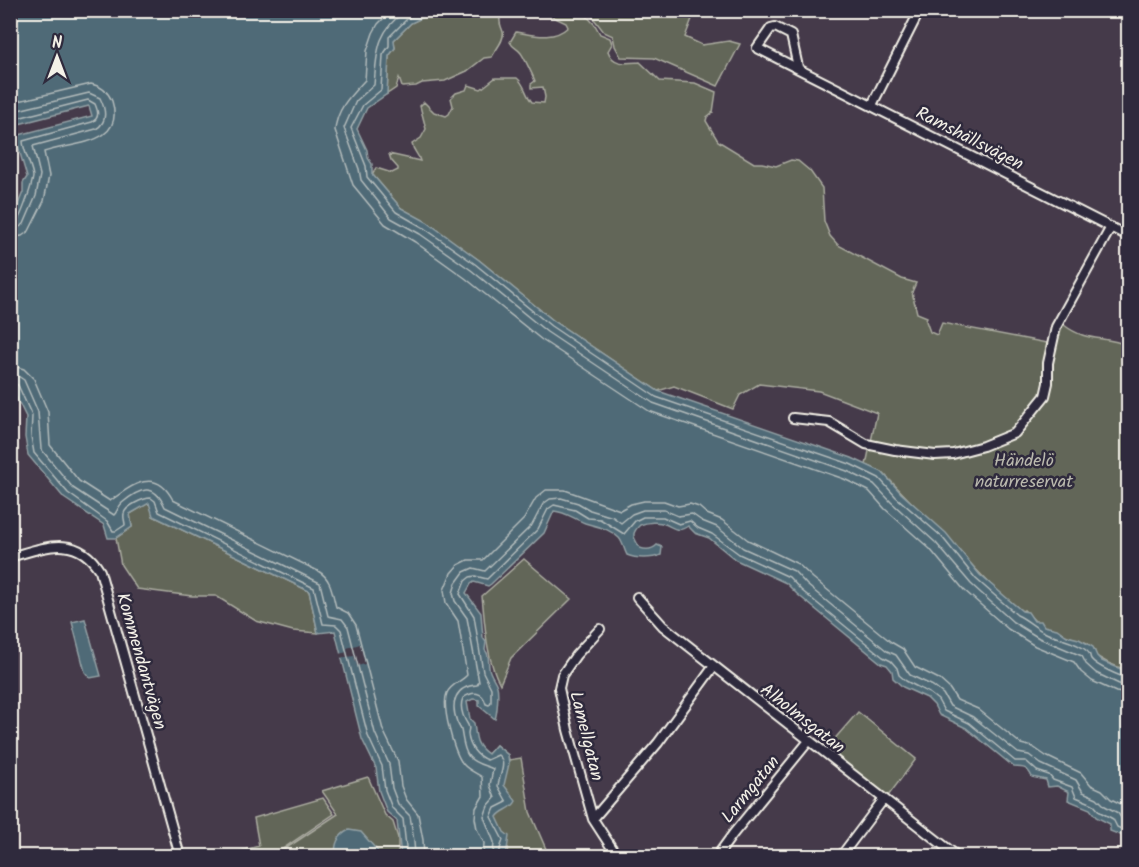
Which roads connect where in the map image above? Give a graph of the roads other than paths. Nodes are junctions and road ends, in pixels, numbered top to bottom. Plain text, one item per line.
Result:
1 (920, 10) edge
2 (798, 67) junction
3 (872, 105) junction
4 (1111, 227) junction
5 (1128, 236) edge
6 (793, 418) dead end
7 (10, 557) edge
8 (638, 597) dead end
9 (600, 629) dead end
10 (714, 666) junction
11 (808, 742) junction
12 (883, 800) junction
13 (593, 819) junction
14 (180, 856) edge
15 (617, 856) edge
16 (717, 856) edge
17 (841, 856) edge
18 (957, 856) edge

1 - 3 street
2 - 2 street, Ramshällsvägen
2 - 3 street, Ramshällsvägen
3 - 4 street, Ramshällsvägen
4 - 5 street, Ramshällsvägen
4 - 6 street
7 - 14 street, Kommendantvägen
8 - 10 street, Alholmsgatan
9 - 13 street, Lamellgatan
10 - 11 street, Alholmsgatan
10 - 13 street
11 - 12 street, Alholmsgatan
11 - 16 street, Larmgatan
12 - 17 street
12 - 18 street, Alholmsgatan
13 - 15 street, Lamellgatan

